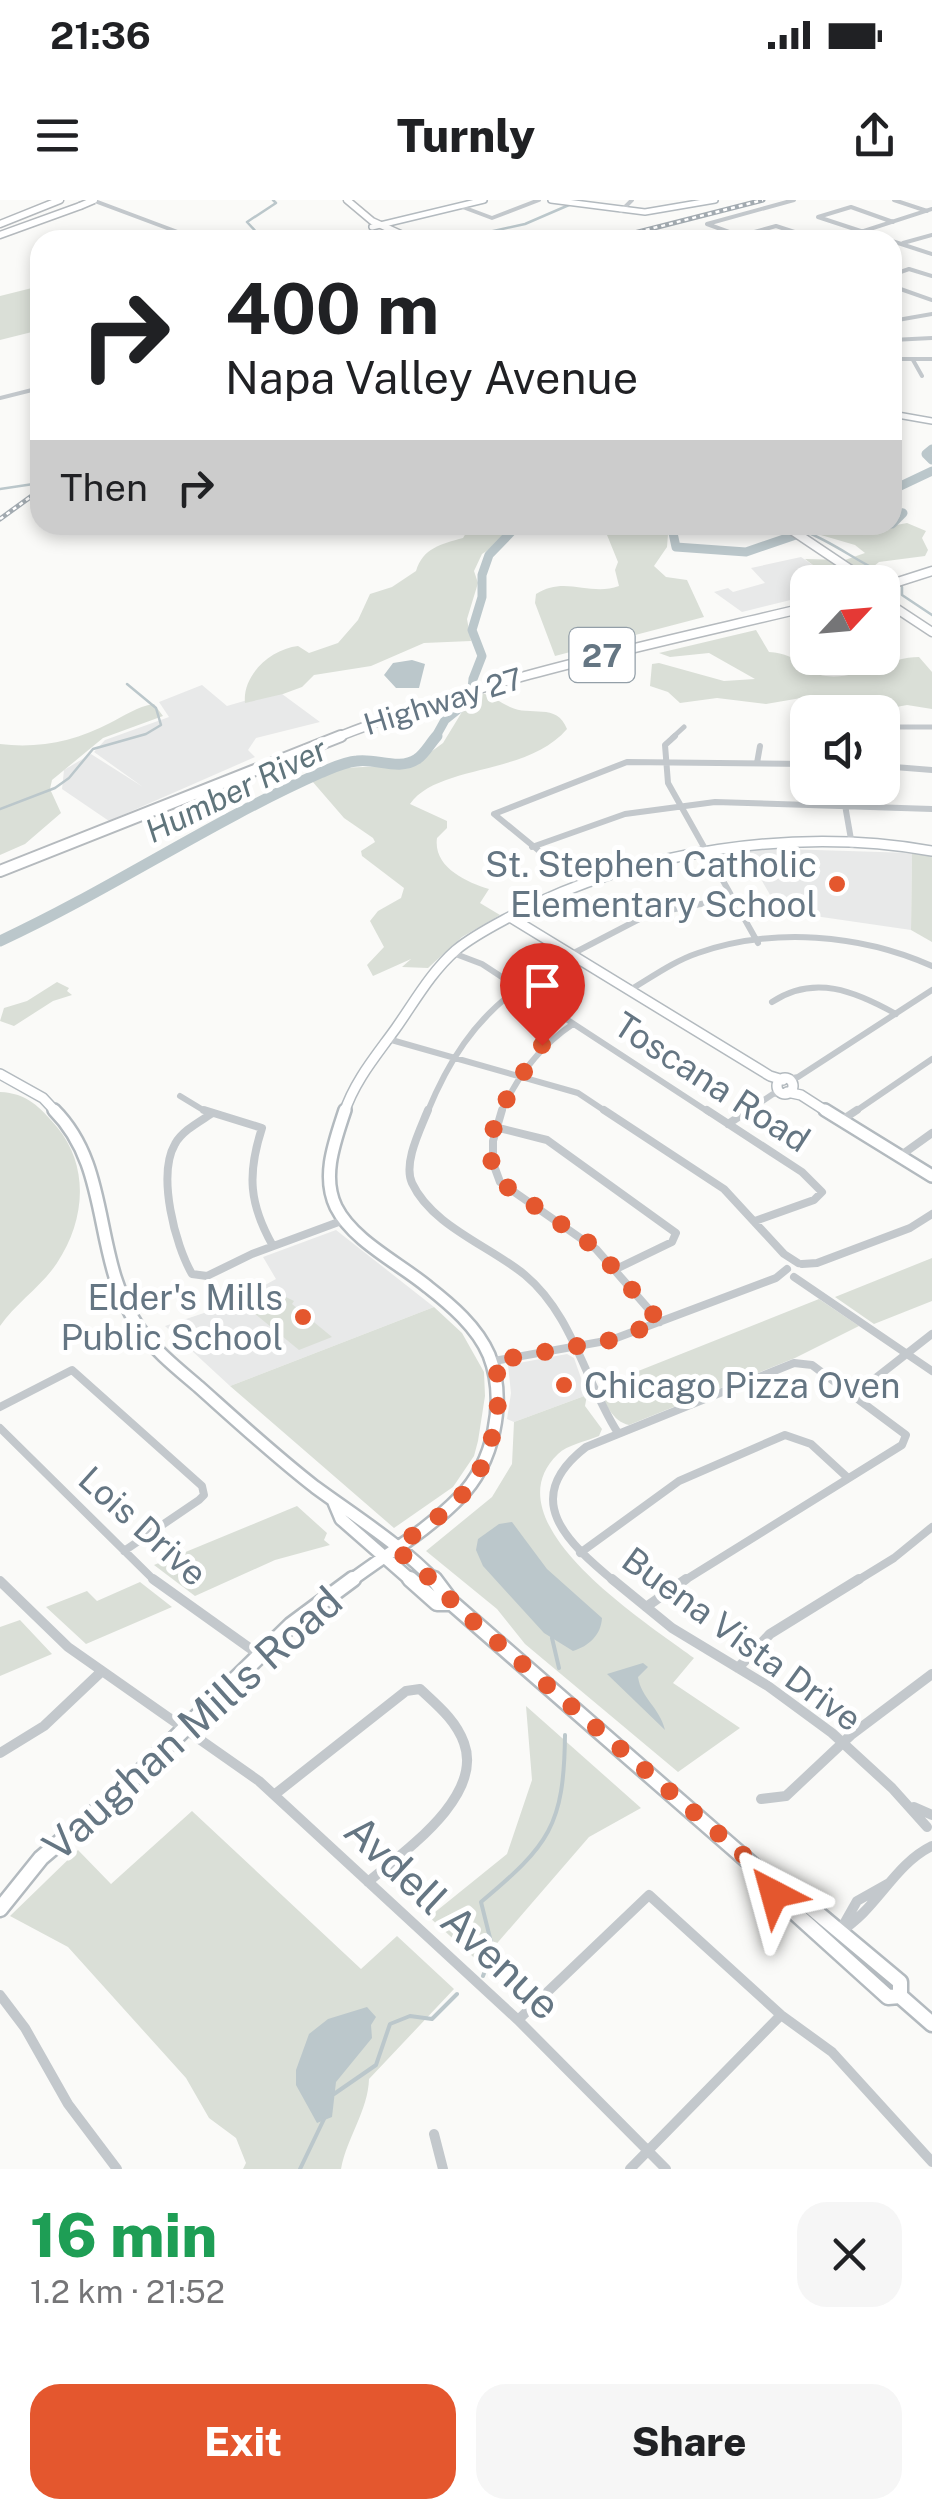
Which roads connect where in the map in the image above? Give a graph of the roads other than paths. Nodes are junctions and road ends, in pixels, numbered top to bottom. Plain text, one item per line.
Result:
1 (60, 200) edge
2 (91, 200) edge
3 (339, 200) edge
4 (347, 200) edge
5 (484, 200) edge
6 (540, 200) edge
7 (551, 200) edge
8 (632, 200) edge
9 (715, 200) edge
10 (794, 200) edge
11 (894, 200) edge
12 (460, 206) junction
13 (621, 210) junction
14 (931, 211) edge
15 (892, 222) junction
16 (0, 224) edge
17 (376, 226) junction
18 (172, 230) edge
19 (384, 230) edge
20 (387, 230) edge
21 (724, 230) edge
22 (762, 230) edge
23 (788, 230) edge
24 (856, 230) edge
25 (863, 230) edge
26 (0, 234) edge
27 (932, 235) edge
28 (902, 243) edge
29 (902, 245) edge
30 (932, 254) edge
31 (902, 272) edge
32 (932, 276) edge
33 (902, 290) edge
34 (932, 300) edge
35 (932, 314) edge
36 (922, 317) junction
37 (902, 319) edge
38 (932, 322) edge
39 (932, 338) edge
40 (902, 340) edge
41 (932, 358) edge
42 (902, 360) edge
43 (914, 360) junction
44 (922, 376) dead end
45 (30, 390) edge
46 (0, 398) edge
47 (902, 416) edge
48 (932, 421) edge
49 (792, 535) edge
50 (836, 565) edge
51 (932, 572) edge
52 (900, 581) edge
53 (900, 600) edge
54 (790, 609) edge
55 (900, 611) edge
56 (932, 623) edge
57 (932, 632) edge
58 (932, 727) edge
59 (684, 728) dead end
60 (900, 728) edge
61 (760, 746) dead end
62 (665, 761) junction
63 (758, 763) junction
64 (790, 764) edge
65 (900, 767) edge
66 (932, 770) edge
67 (790, 803) edge
68 (844, 805) edge
69 (862, 805) edge
70 (680, 806) junction
71 (932, 809) edge
72 (852, 845) junction
73 (532, 847) junction
74 (704, 848) junction
75 (932, 851) edge
76 (0, 871) edge
77 (577, 882) junction
78 (732, 898) junction
79 (510, 917) junction
80 (758, 943) junction
81 (454, 953) junction
82 (572, 954) junction
83 (932, 966) edge
84 (520, 988) junction
85 (630, 990) junction
86 (932, 990) edge
87 (772, 1002) dead end
88 (896, 1014) junction
89 (573, 1024) junction
90 (388, 1039) junction
91 (456, 1057) junction
92 (932, 1059) edge
93 (0, 1074) edge
94 (524, 1075) junction
95 (785, 1086) junction
96 (180, 1096) dead end
97 (212, 1114) junction
98 (842, 1120) junction
99 (728, 1124) junction
100 (495, 1127) junction
101 (932, 1133) edge
102 (900, 1156) junction
103 (932, 1176) edge
104 (932, 1214) edge
105 (344, 1220) junction
106 (755, 1221) junction
107 (273, 1246) junction
108 (784, 1254) junction
109 (616, 1268) junction
110 (804, 1268) junction
111 (790, 1272) junction
112 (810, 1285) junction
113 (660, 1322) junction
114 (932, 1334) edge
115 (575, 1347) junction
116 (906, 1354) junction
117 (494, 1361) junction
118 (932, 1371) edge
119 (854, 1395) junction
120 (0, 1407) edge
121 (0, 1428) edge
122 (618, 1433) junction
123 (848, 1478) junction
124 (932, 1527) edge
125 (124, 1550) junction
126 (389, 1552) junction
127 (580, 1554) junction
128 (0, 1581) edge
129 (646, 1607) junction
130 (258, 1654) junction
131 (738, 1668) junction
132 (102, 1671) junction
133 (932, 1674) edge
134 (184, 1727) junction
135 (842, 1743) junction
136 (0, 1753) edge
137 (274, 1794) junction
138 (761, 1799) dead end
139 (930, 1826) edge
140 (927, 1848) edge
141 (368, 1882) junction
142 (0, 1909) edge
143 (834, 1937) junction
144 (0, 1995) edge
145 (781, 2014) junction
146 (518, 2020) junction
147 (932, 2024) edge
148 (434, 2134) dead end
149 (648, 2151) junction
150 (932, 2162) edge
151 (117, 2169) edge
152 (443, 2169) edge
153 (630, 2169) edge
154 (666, 2169) edge

1 - 16 highway
2 - 18 street
2 - 26 highway, bridge
3 - 17 main road
4 - 17 main road
5 - 12 street
6 - 12 street
7 - 13 street
8 - 13 street
9 - 13 street
10 - 21 street
11 - 14 street
12 - 17 street
14 - 15 street
15 - 24 street
15 - 25 street
17 - 19 main road
17 - 20 main road
22 - 23 street
27 - 28 street
29 - 30 street
31 - 32 street
33 - 34 street
35 - 36 street
36 - 37 street
36 - 38 street
39 - 40 street
41 - 43 street
42 - 43 street
43 - 44 street
45 - 46 street
47 - 48 street
49 - 50 main road
51 - 52 main road
53 - 56 main road
54 - 76 main road, Highway 27 / 27
55 - 57 main road
58 - 60 street
59 - 62 street
61 - 63 street
62 - 63 street
62 - 70 street
62 - 73 street
63 - 64 street
65 - 66 street
67 - 70 street
68 - 72 street
69 - 71 street
70 - 73 street
70 - 74 street
72 - 74 street
72 - 75 street
73 - 77 street
74 - 77 street
74 - 78 street
77 - 79 street
78 - 80 street
78 - 82 street
79 - 81 street
79 - 82 street
80 - 83 street
80 - 85 street
81 - 84 street, Toscana Road
81 - 90 street
82 - 85 street
84 - 89 street, Toscana Road
84 - 91 street
85 - 95 street
86 - 88 street
87 - 88 street
88 - 95 street
89 - 94 street
89 - 99 street, Toscana Road
90 - 91 street
90 - 105 street
91 - 94 street
91 - 115 street
92 - 98 street
93 - 126 street
94 - 100 street
94 - 106 street
95 - 98 street
95 - 99 street
96 - 97 street
97 - 107 street
97 - 107 street
98 - 102 street
99 - 106 street, Toscana Road
100 - 109 street
100 - 109 street
101 - 102 street
102 - 103 street
104 - 110 street
105 - 107 street
105 - 117 street
106 - 108 street
108 - 110 street
108 - 111 street
109 - 113 street
110 - 111 street
110 - 111 street
110 - 112 street
111 - 112 street
111 - 113 street
112 - 116 street
113 - 115 street
114 - 116 street
115 - 117 street
115 - 122 street
116 - 118 street
116 - 119 street
117 - 126 street, Vaughan Mills Road
119 - 122 street, Buena Vista Drive
119 - 123 street
120 - 125 street
121 - 125 street, Lois Drive
122 - 127 street, Buena Vista Drive
123 - 127 street
123 - 129 street
124 - 131 street
125 - 130 street, Lois Drive
126 - 130 street, Vaughan Mills Road
126 - 143 street
127 - 129 street, Buena Vista Drive
128 - 132 street, Avdell Avenue
129 - 131 street, Buena Vista Drive
130 - 134 street, Vaughan Mills Road
131 - 135 street, Buena Vista Drive
132 - 134 street, Avdell Avenue
132 - 136 street
133 - 135 street
134 - 137 street, Avdell Avenue
134 - 142 street, Vaughan Mills Road
135 - 138 street
135 - 139 street, Buena Vista Drive
137 - 141 street, Avdell Avenue
137 - 141 street
139 - 140 street
140 - 143 street
141 - 146 street, Avdell Avenue
143 - 147 street
144 - 151 street
145 - 146 street
145 - 149 street
145 - 150 street
146 - 149 street, Avdell Avenue
148 - 152 street
149 - 153 street
149 - 154 street, Avdell Avenue

